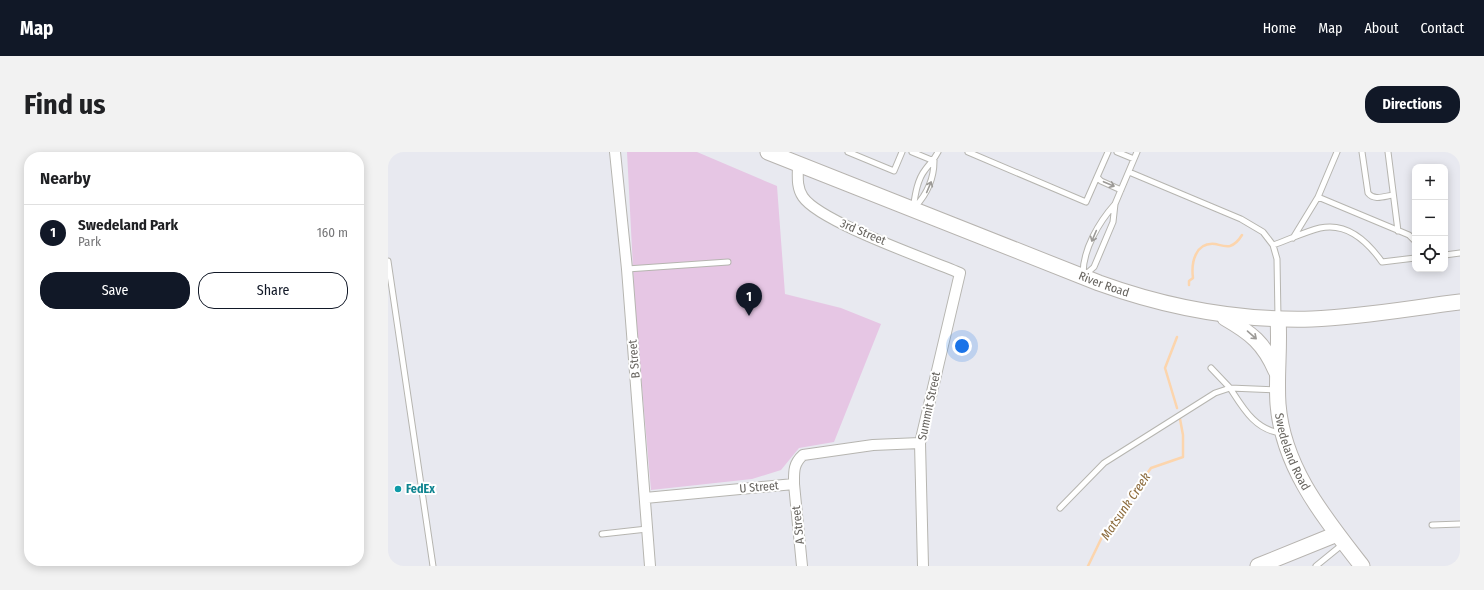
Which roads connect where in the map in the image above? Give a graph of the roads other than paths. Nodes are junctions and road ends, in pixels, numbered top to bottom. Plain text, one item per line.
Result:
1 (615, 152) edge
2 (768, 152) edge
3 (848, 152) edge
4 (902, 152) edge
5 (912, 152) edge
6 (938, 152) edge
7 (968, 152) edge
8 (1108, 152) edge
9 (1117, 152) edge
10 (1137, 152) edge
11 (1337, 152) edge
12 (1362, 152) edge
13 (1388, 152) edge
14 (1134, 159) junction
15 (934, 161) junction
16 (798, 164) junction
17 (1129, 172) junction
18 (1097, 177) junction
19 (1121, 190) junction
20 (1393, 195) junction
21 (1318, 197) junction
22 (1115, 204) junction
23 (913, 210) junction
24 (1398, 231) junction
25 (1293, 238) junction
26 (1412, 238) edge
27 (1273, 245) junction
28 (1460, 253) edge
29 (1448, 255) edge
30 (1412, 258) edge
31 (388, 261) edge
32 (728, 262) dead end
33 (627, 269) junction
34 (960, 272) joint
35 (1083, 277) junction
36 (391, 298) edge
37 (1460, 302) edge
38 (1219, 314) junction
39 (1278, 319) junction
40 (1211, 368) dead end
41 (1278, 383) junction
42 (1230, 388) junction
43 (1283, 434) junction
44 (920, 442) junction
45 (794, 484) junction
46 (645, 498) junction
47 (1060, 508) dead end
48 (1460, 524) edge
49 (1432, 525) dead end
50 (647, 529) junction
51 (602, 534) dead end
52 (1341, 538) junction
53 (433, 566) edge
54 (650, 566) edge
55 (802, 566) edge
56 (923, 566) edge
57 (1258, 566) edge
58 (1316, 566) edge
59 (1362, 566) edge

1 - 33 street, B Street
2 - 16 main road, River Road
3 - 4 lane
5 - 15 lane
6 - 15 lane
7 - 18 lane
8 - 18 lane
9 - 14 lane
10 - 14 lane
11 - 21 lane
12 - 20 lane
13 - 20 lane
14 - 17 lane
15 - 23 lane
23 -> 15 lane
16 - 23 main road, River Road
16 - 34 street, 3rd Street
17 - 19 lane
17 - 27 lane
18 -> 19 lane
19 - 22 lane
20 - 24 lane
21 - 24 lane
21 - 25 lane
22 - 35 lane
22 -> 35 lane
23 - 35 main road, River Road
24 - 26 lane
25 - 27 lane
25 - 30 lane
27 - 39 lane
28 - 29 lane
31 - 36 lane
32 - 33 lane
33 - 46 street, B Street
34 - 44 street, Summit Street
35 - 38 main road, River Road
36 - 53 lane
37 - 39 main road, River Road
38 - 39 main road, River Road
38 -> 41 main road
39 - 41 main road, Swedeland Road
40 - 42 lane
41 - 42 lane
41 - 43 main road, Swedeland Road
42 - 43 lane
42 - 47 lane
43 - 52 main road, Swedeland Road
44 - 45 street, U Street
44 - 56 street, Summit Street
45 - 46 street, U Street
45 - 55 street, A Street
46 - 50 street, B Street
48 - 49 lane
50 - 51 lane
50 - 54 street, B Street
52 - 57 main road
52 - 58 lane
52 - 59 main road, Swedeland Road

